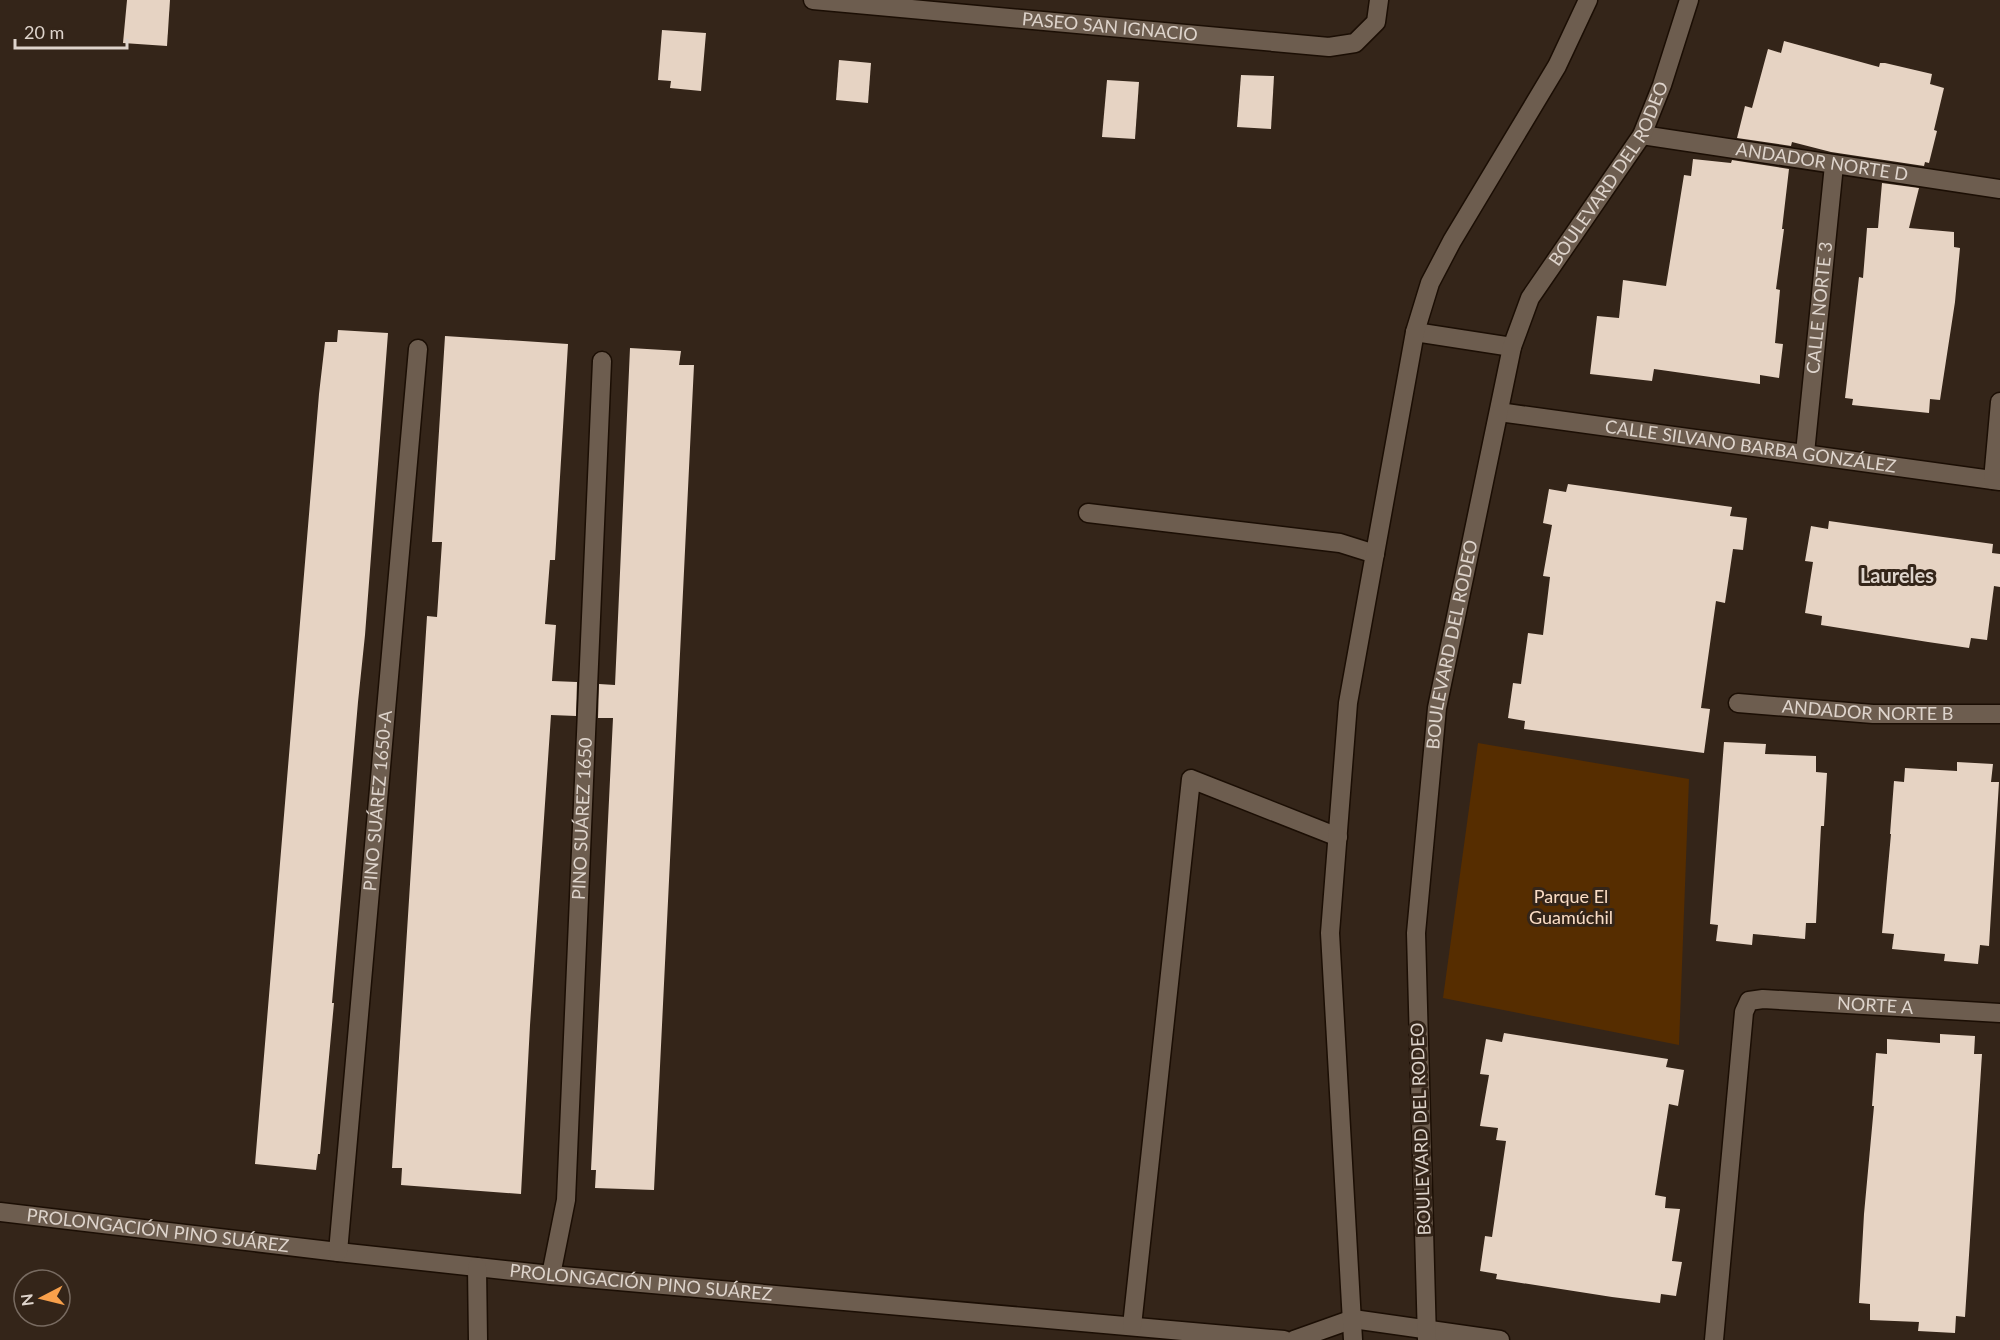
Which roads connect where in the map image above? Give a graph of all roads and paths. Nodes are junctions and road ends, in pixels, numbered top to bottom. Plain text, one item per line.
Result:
1 (813, 0) edge
2 (1379, 0) edge
3 (1588, 0) edge
4 (1689, 0) edge
5 (1642, 135) junction
6 (1834, 165) junction
7 (2000, 189) edge
8 (1415, 332) junction
9 (1512, 347) junction
10 (418, 349) dead end
11 (602, 361) dead end
12 (2000, 402) edge
13 (1499, 412) junction
14 (1805, 453) junction
15 (1997, 480) edge
16 (1088, 513) dead end
17 (1375, 554) junction
18 (1738, 703) dead end
19 (2000, 714) edge
20 (1338, 837) junction
21 (2000, 1013) edge
22 (0, 1212) edge
23 (338, 1252) junction
24 (477, 1267) junction
25 (551, 1275) junction
26 (1353, 1318) junction
27 (1132, 1326) junction
28 (1427, 1335) edge
29 (478, 1340) edge
30 (1284, 1340) edge
31 (1294, 1340) edge
32 (1353, 1340) edge
33 (1500, 1340) edge
34 (1714, 1340) edge

1 - 2 street, PASEO SAN IGNACIO
3 - 8 street
4 - 5 street, BOULEVARD DEL RODEO
5 - 6 street, ANDADOR NORTE D
5 - 9 street, BOULEVARD DEL RODEO
6 - 7 street, ANDADOR NORTE D
6 - 14 street, CALLE NORTE 3
8 - 9 street
8 - 17 street
9 - 13 street, BOULEVARD DEL RODEO
10 - 23 street, PINO SUÁREZ 1650-A
11 - 25 street, PINO SUÁREZ 1650
12 - 15 street
13 - 14 street, CALLE SILVANO BARBA GONZÁLEZ
13 - 28 street, BOULEVARD DEL RODEO
14 - 15 street, CALLE SILVANO BARBA GONZÁLEZ
16 - 17 street
17 - 20 street
18 - 19 street, ANDADOR NORTE B
20 - 26 street
20 - 27 street
21 - 34 street, NORTE A
22 - 23 street, PROLONGACIÓN PINO SUÁREZ
23 - 24 street, PROLONGACIÓN PINO SUÁREZ
24 - 25 street, PROLONGACIÓN PINO SUÁREZ
24 - 29 street
25 - 27 street, PROLONGACIÓN PINO SUÁREZ
26 - 28 street
26 - 31 street
26 - 32 street
27 - 30 street, PROLONGACIÓN PINO SUÁREZ
28 - 33 street

